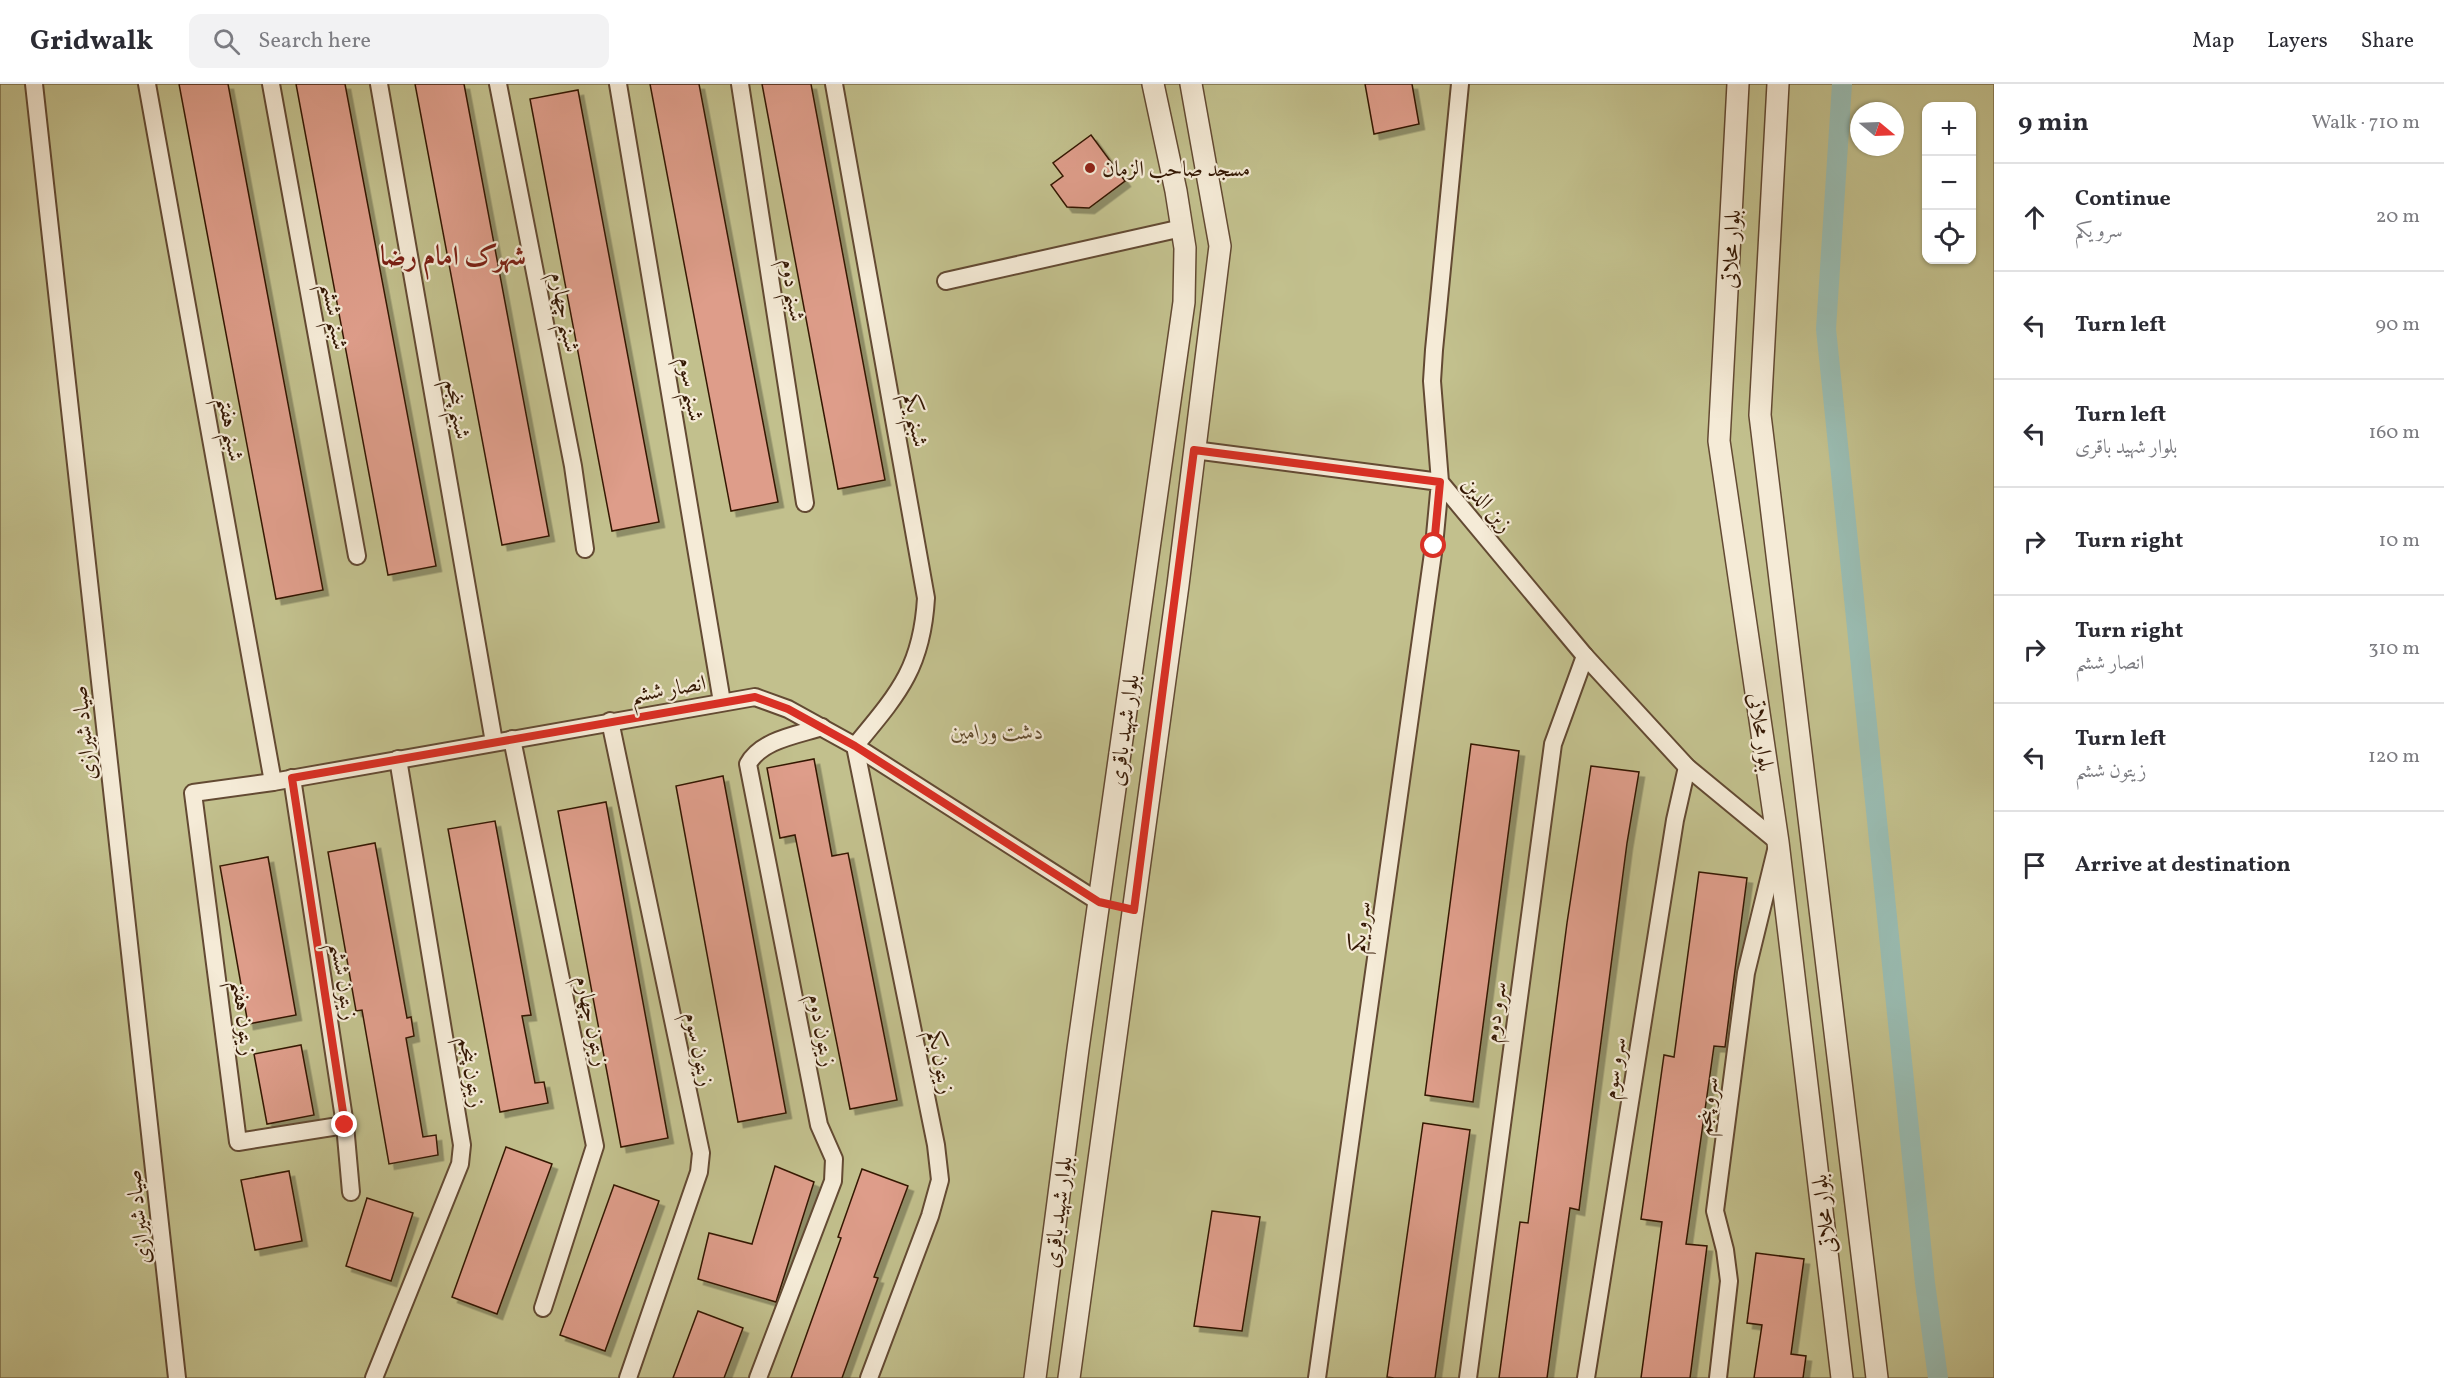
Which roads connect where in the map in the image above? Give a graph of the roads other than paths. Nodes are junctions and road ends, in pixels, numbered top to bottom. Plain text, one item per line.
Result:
1 (34, 84) edge
2 (147, 84) edge
3 (271, 84) edge
4 (379, 84) edge
5 (498, 84) edge
6 (618, 84) edge
7 (740, 84) edge
8 (834, 84) edge
9 (1154, 84) edge
10 (1191, 84) edge
11 (1738, 84) edge
12 (1778, 84) edge
13 (1459, 86) edge
14 (1182, 228) junction
15 (946, 281) dead end
16 (1194, 450) junction
17 (1440, 482) junction
18 (805, 503) dead end
19 (585, 549) dead end
20 (357, 556) dead end
21 (1585, 656) junction
22 (723, 702) junction
23 (610, 721) junction
24 (822, 727) junction
25 (512, 739) junction
26 (494, 742) junction
27 (855, 746) junction
28 (398, 759) junction
29 (1687, 767) junction
30 (292, 778) junction
31 (273, 782) junction
32 (192, 793) joint
33 (1812, 835) junction
34 (1778, 842) junction
35 (1099, 902) junction
36 (1134, 910) junction
37 (345, 1125) junction
38 (351, 1192) dead end
39 (543, 1308) dead end
40 (177, 1378) edge
41 (374, 1378) edge
42 (627, 1378) edge
43 (758, 1378) edge
44 (869, 1378) edge
45 (1035, 1378) edge
46 (1069, 1378) edge
47 (1317, 1378) edge
48 (1468, 1378) edge
49 (1586, 1378) edge
50 (1718, 1378) edge
51 (1842, 1378) edge
52 (1877, 1378) edge

1 - 40 street, صیاد شیرازی
2 - 31 street, شبنم هفتم
3 - 20 street, شبنم ششم
4 - 26 street, شبنم پنجم
5 - 19 street, شبنم چهارم
6 - 22 street, شبنم سوم
7 - 18 street, شبنم دوم
8 - 27 street, شبنم یکم
9 - 14 street, بلوار شهید باقری
10 - 16 street, بلوار شهید باقری
11 - 34 street, بلوار محلاتی
12 - 33 street, بلوار محلاتی
13 - 17 street, زین الدین
14 - 15 street
14 - 35 street, بلوار شهید باقری
16 - 17 street
16 - 36 street, بلوار شهید باقری
17 - 21 street, زین الدین
17 - 47 street, سرو یکم
21 - 29 street, زین الدین
21 - 48 street, سرو دوم
22 - 23 street, انصار ششم
22 - 24 street, انصار ششم
23 - 25 street, انصار ششم
23 - 42 street, زیتون سوم
24 - 27 street, انصار ششم
24 - 43 street, زیتون دوم
25 - 26 street, انصار ششم
25 - 39 street, زیتون چهارم
26 - 28 street, انصار ششم
27 - 35 street, انصار ششم
27 - 44 street, زیتون یکم
28 - 30 street, انصار ششم
28 - 41 street, زیتون پنجم
29 - 34 street, زین الدین
29 - 49 street, سرو سوم
30 - 31 street, انصار ششم
30 - 37 street, زیتون ششم
31 - 32 street, انصار ششم
32 - 37 street, زیتون هفتم
33 - 34 street
33 - 52 street, بلوار محلاتی
34 - 50 street, سرو پنجم
34 - 51 street, بلوار محلاتی
35 - 36 street
35 - 45 street, بلوار شهید باقری
36 - 46 street, بلوار شهید باقری
37 - 38 street, زیتون ششم

